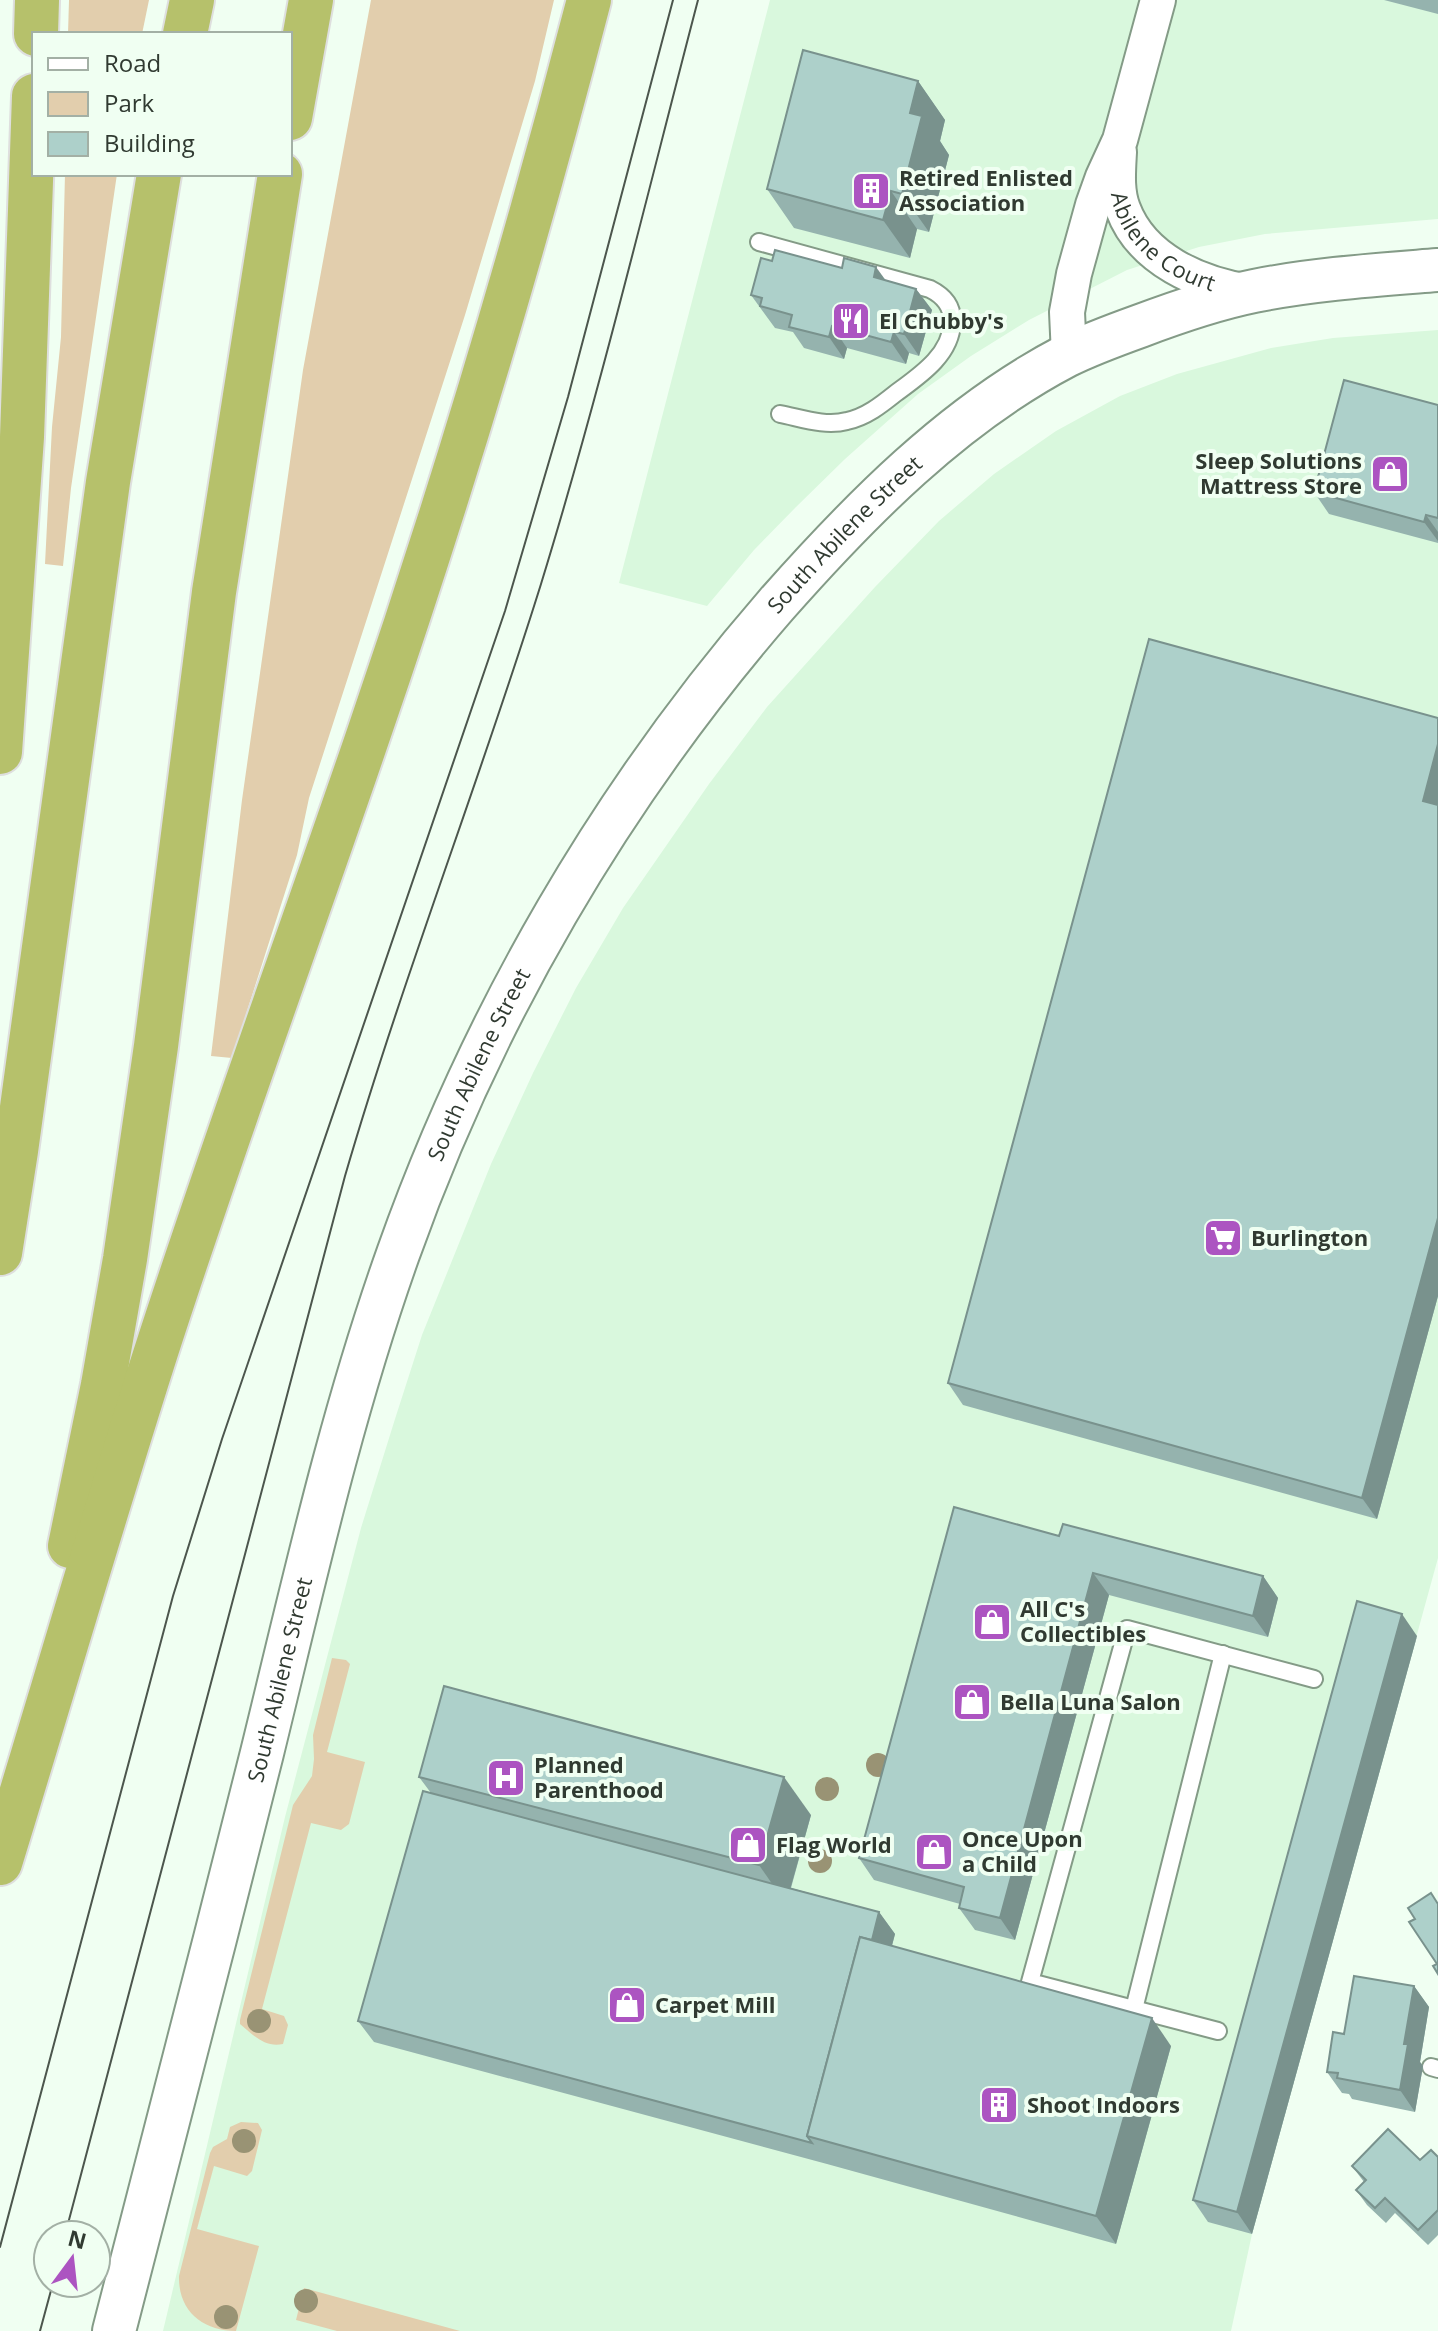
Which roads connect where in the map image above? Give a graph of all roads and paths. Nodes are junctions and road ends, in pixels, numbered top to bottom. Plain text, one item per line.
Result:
1 (37, 0) edge
2 (192, 0) edge
3 (311, 0) edge
4 (589, 0) edge
5 (1158, 0) edge
6 (36, 32) edge
7 (185, 32) edge
8 (292, 107) edge
9 (1120, 140) junction
10 (32, 153) edge
11 (159, 176) edge
12 (280, 176) edge
13 (759, 242) dead end
14 (1438, 270) edge
15 (1249, 292) junction
16 (1069, 355) junction
17 (780, 414) dead end
18 (0, 752) edge
19 (0, 1253) edge
20 (1223, 1654) junction
21 (1314, 1679) dead end
22 (0, 1857) edge
23 (0, 1863) edge
24 (1134, 2009) junction
25 (1218, 2031) dead end
26 (114, 2331) edge

1 - 6 highway
2 - 7 highway
3 - 8 highway
4 - 23 highway
5 - 9 street
9 - 15 street, Abilene Court
9 - 16 street, Abilene Court
10 - 18 highway
11 - 19 highway
12 - 22 highway
13 - 17 lane
14 - 15 street, South Abilene Street
15 - 16 street, South Abilene Street
16 - 26 street, South Abilene Street
20 - 21 lane
20 - 24 lane
20 - 24 lane
24 - 25 lane

